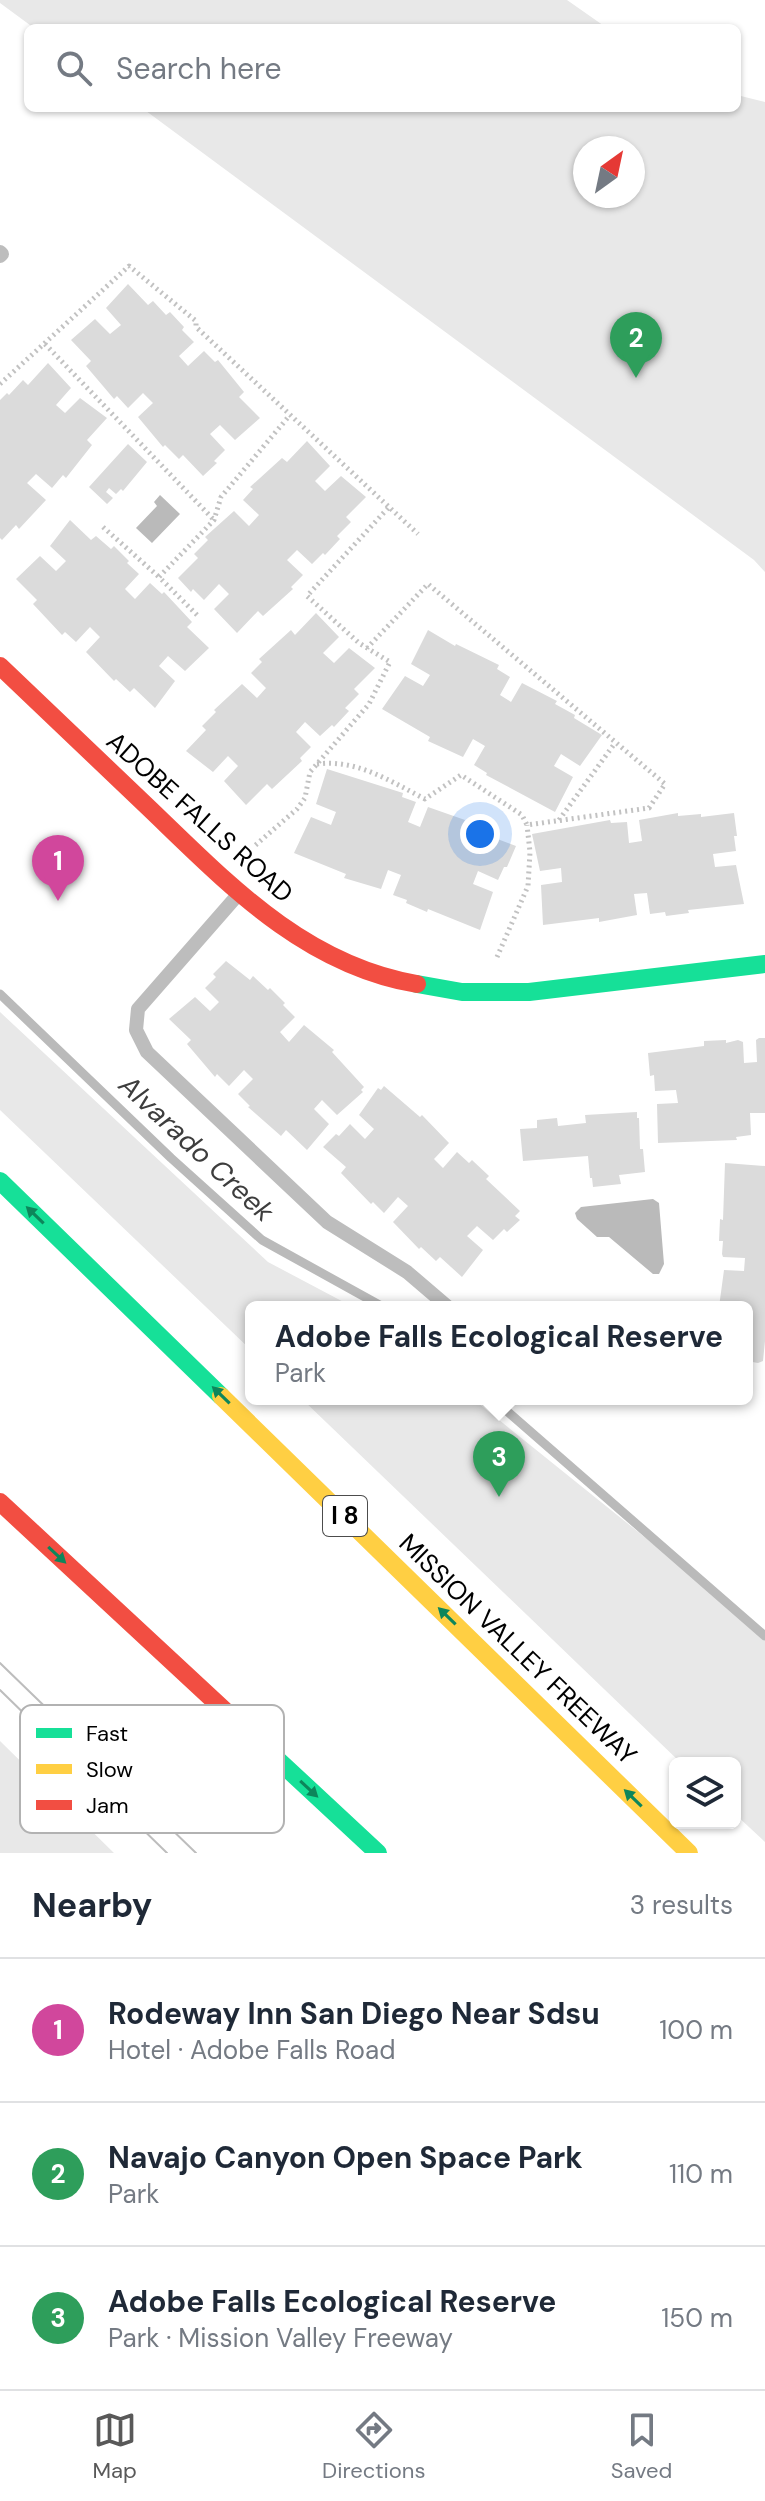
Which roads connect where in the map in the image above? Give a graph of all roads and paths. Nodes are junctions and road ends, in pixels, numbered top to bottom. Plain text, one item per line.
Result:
1 (45, 344) junction
2 (0, 384) edge
3 (290, 415) junction
4 (389, 507) junction
5 (214, 520) junction
6 (103, 527) dead end
7 (418, 534) dead end
8 (159, 577) junction
9 (197, 615) dead end
10 (367, 648) junction
11 (0, 666) edge
12 (615, 743) junction
13 (317, 764) junction
14 (558, 821) junction
15 (527, 825) junction
16 (251, 849) dead end
17 (239, 894) junction
18 (496, 958) dead end
19 (765, 964) edge
20 (0, 1181) edge
21 (441, 1301) edge
22 (0, 1502) edge
23 (219, 1705) edge
24 (284, 1766) edge
25 (378, 1853) edge
26 (689, 1853) edge

1 - 2 path
1 - 3 path
1 - 5 path
3 - 4 path
3 - 5 path
4 - 7 path
4 - 10 path
5 - 8 path
6 - 8 path
8 - 9 path
10 - 12 path
10 - 13 path
11 - 17 main road, ADOBE FALLS ROAD
12 - 14 path
12 - 14 path
13 - 15 path
13 - 16 path
14 - 15 path
15 - 18 path
17 - 19 main road, ADOBE FALLS ROAD
17 - 21 lane
26 -> 20 main road, MISSION VALLEY FREEWAY / I 8
22 -> 23 main road
24 -> 25 main road

